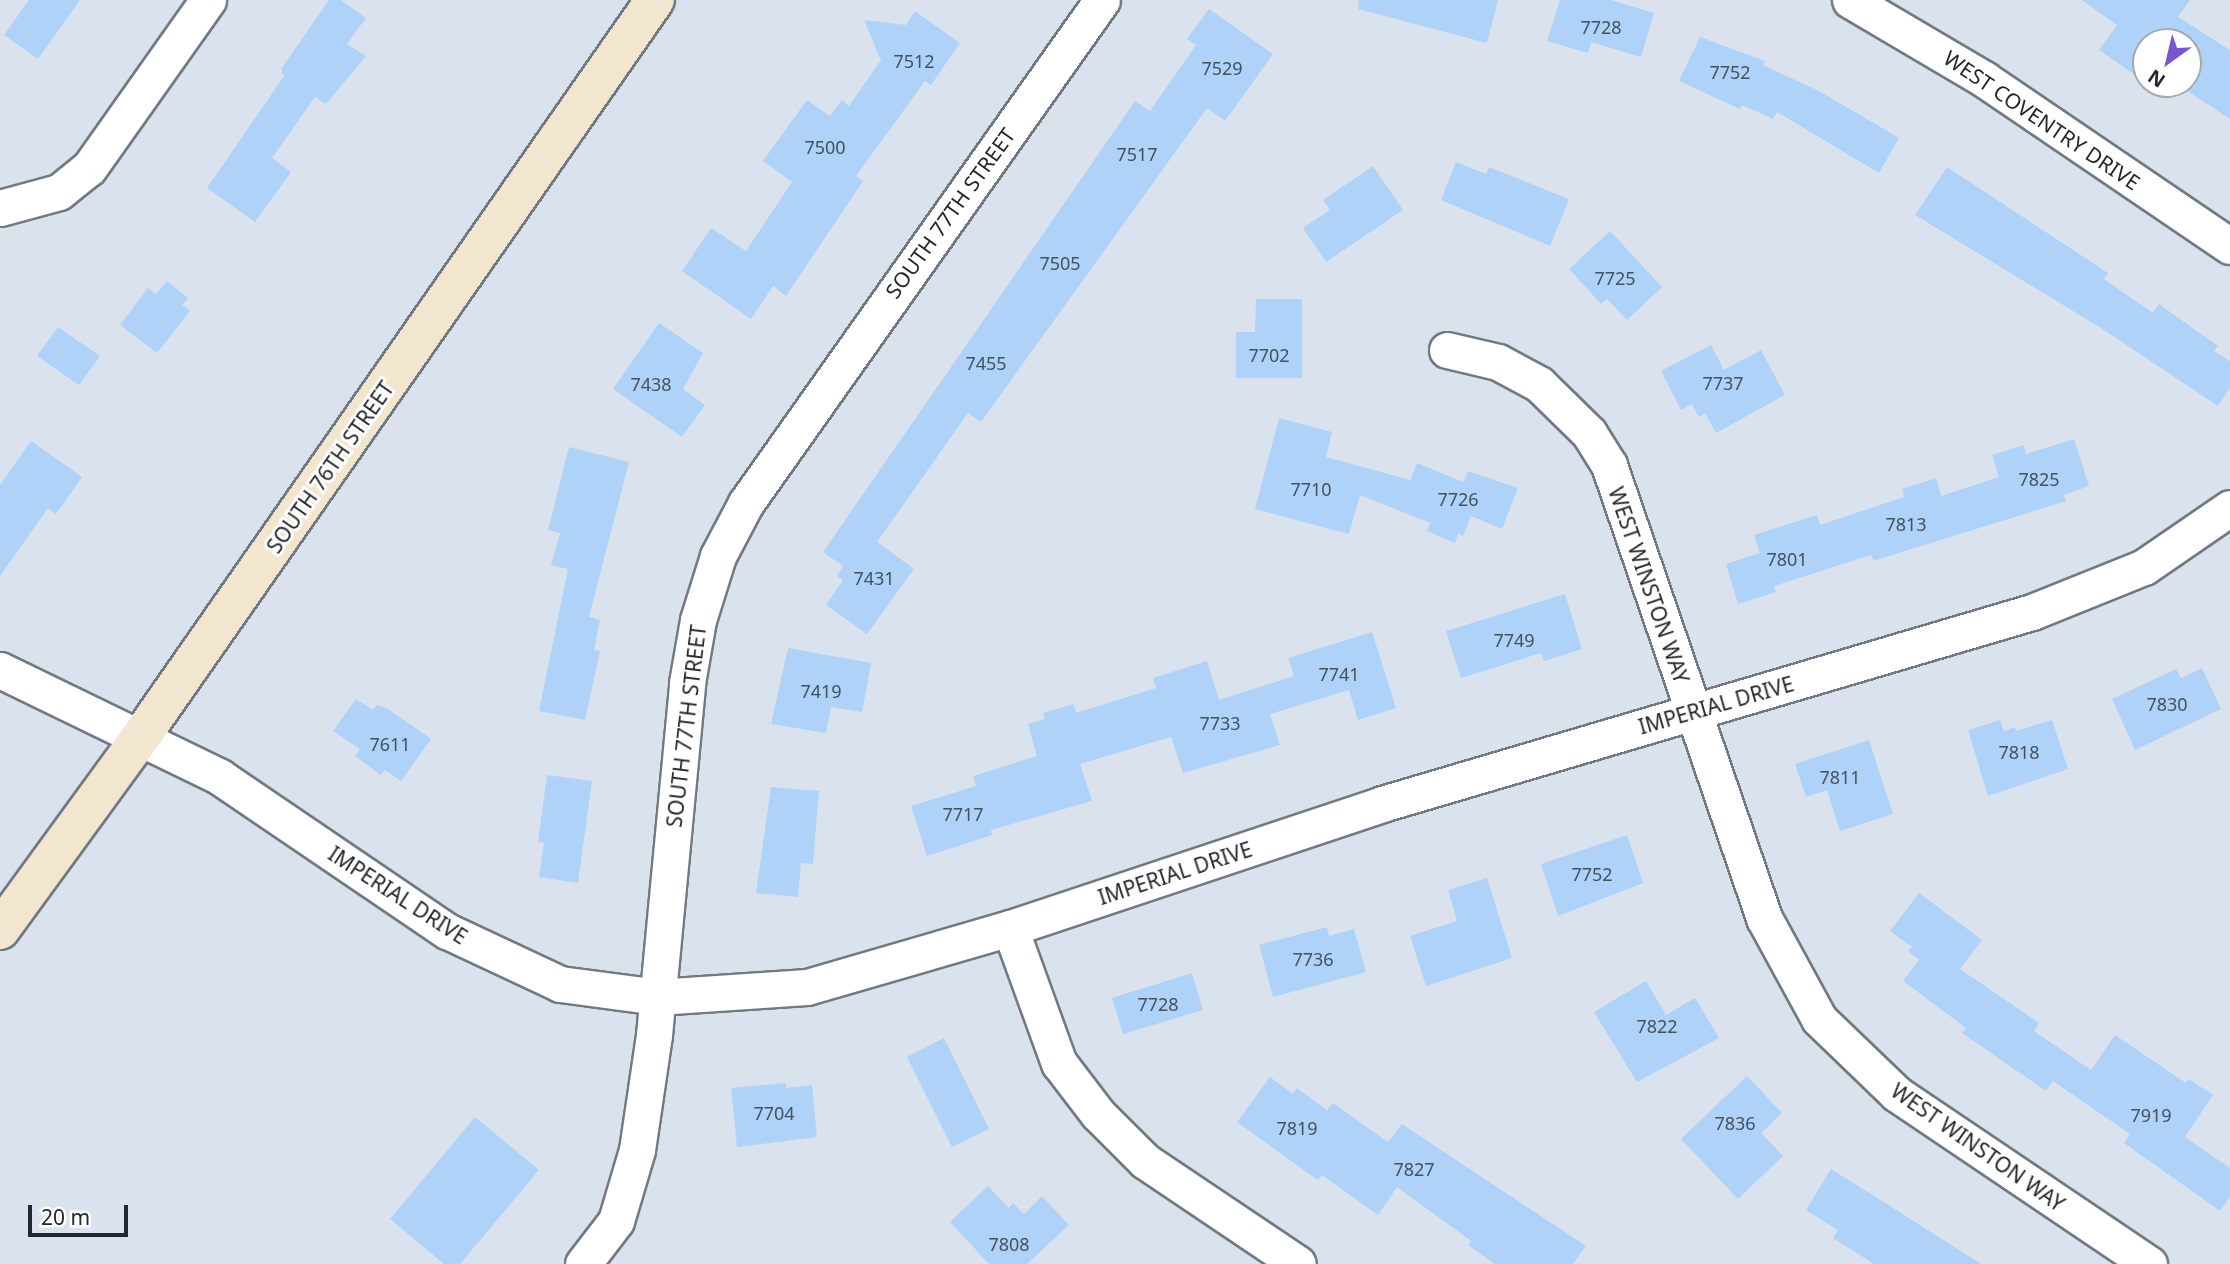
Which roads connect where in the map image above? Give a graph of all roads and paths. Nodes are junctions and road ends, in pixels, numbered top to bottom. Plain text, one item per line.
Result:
1 (208, 0) edge
2 (655, 0) edge
3 (1102, 0) edge
4 (1850, 0) edge
5 (0, 208) edge
6 (2230, 246) edge
7 (1447, 350) dead end
8 (2230, 508) edge
9 (0, 670) edge
10 (1692, 712) junction
11 (142, 736) junction
12 (1010, 928) junction
13 (0, 930) edge
14 (657, 997) junction
15 (583, 1264) edge
16 (1298, 1264) edge
17 (2149, 1264) edge

1 - 5 street
2 - 11 main road, SOUTH 76TH STREET
3 - 14 street, SOUTH 77TH STREET
4 - 6 street, WEST COVENTRY DRIVE
7 - 10 street, WEST WINSTON WAY
8 - 10 street, IMPERIAL DRIVE
9 - 11 street, IMPERIAL DRIVE
10 - 12 street, IMPERIAL DRIVE
10 - 17 street, WEST WINSTON WAY
11 - 13 main road, SOUTH 76TH STREET
11 - 14 street, IMPERIAL DRIVE
12 - 14 street, IMPERIAL DRIVE
12 - 16 street
14 - 15 street, SOUTH 77TH STREET

